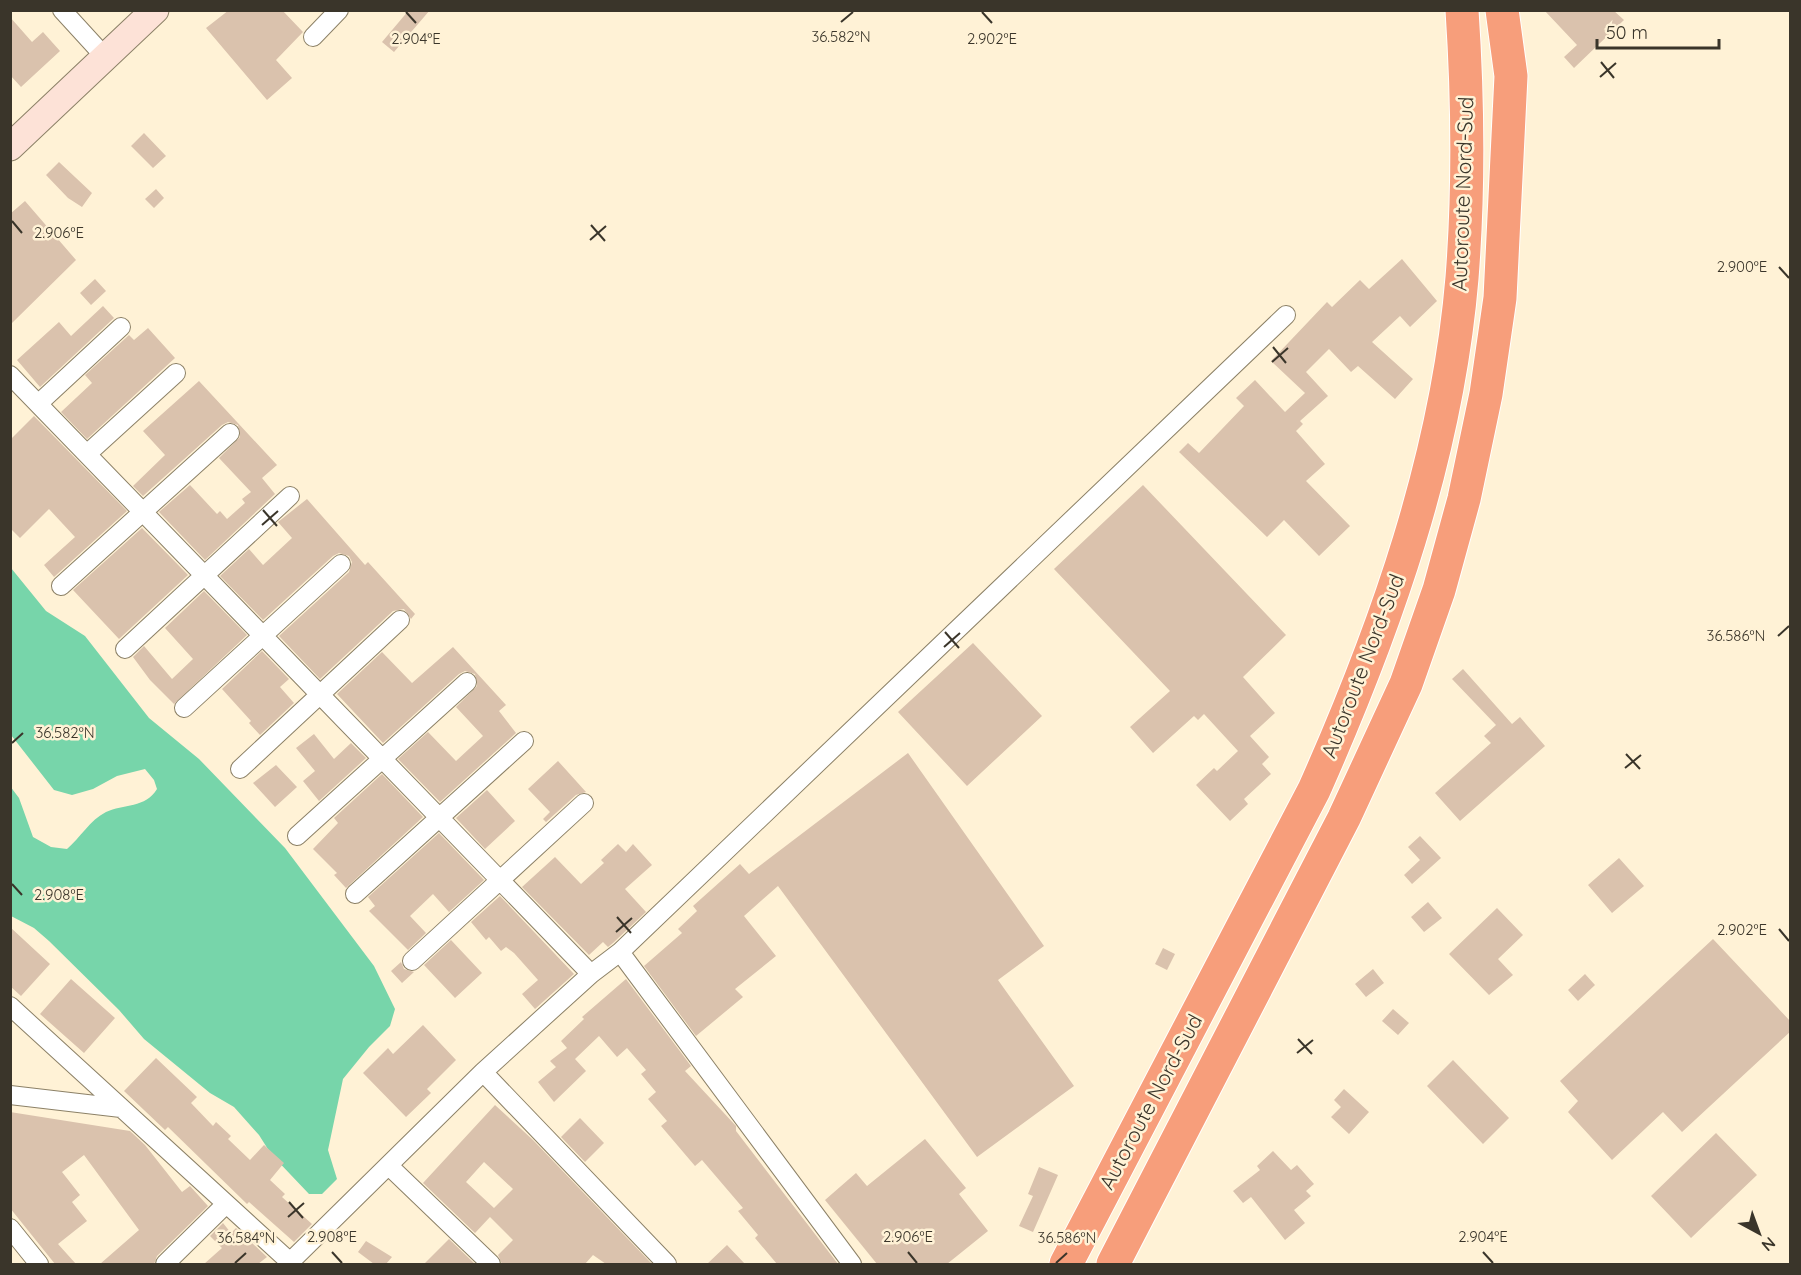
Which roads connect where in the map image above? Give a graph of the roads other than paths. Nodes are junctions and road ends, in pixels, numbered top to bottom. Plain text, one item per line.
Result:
1 (62, 10) edge
2 (155, 10) edge
3 (339, 10) edge
4 (1462, 10) edge
5 (1502, 10) edge
6 (313, 37) dead end
7 (105, 57) junction
8 (10, 147) edge
9 (1286, 315) dead end
10 (121, 327) dead end
11 (176, 373) dead end
12 (10, 375) edge
13 (38, 404) junction
14 (230, 433) dead end
15 (87, 454) junction
16 (290, 496) dead end
17 (143, 513) junction
18 (341, 564) dead end
19 (204, 576) junction
20 (61, 586) dead end
21 (400, 620) dead end
22 (263, 637) junction
23 (125, 649) dead end
24 (466, 682) dead end
25 (320, 696) junction
26 (184, 708) dead end
27 (524, 741) dead end
28 (381, 759) junction
29 (240, 769) dead end
30 (584, 803) dead end
31 (438, 818) junction
32 (297, 836) dead end
33 (499, 881) junction
34 (355, 894) dead end
35 (620, 952) junction
36 (412, 961) dead end
37 (591, 974) junction
38 (10, 1006) edge
39 (483, 1072) junction
40 (10, 1095) edge
41 (121, 1108) junction
42 (390, 1166) junction
43 (226, 1204) junction
44 (10, 1228) edge
45 (289, 1263) edge
46 (39, 1264) edge
47 (165, 1264) edge
48 (491, 1264) edge
49 (667, 1264) edge
50 (852, 1264) edge
51 (1066, 1264) edge
52 (1113, 1264) edge

1 - 7 street
2 - 7 main road
3 - 6 street
4 - 51 highway, Autoroute Nord-Sud
5 - 52 highway, Autoroute Nord-Sud
7 - 8 main road
9 - 35 street
10 - 13 street
11 - 15 street
12 - 13 street
13 - 15 street
14 - 17 street
15 - 17 street
16 - 19 street
17 - 19 street
17 - 20 street
18 - 22 street
19 - 22 street
19 - 23 street
21 - 25 street
22 - 25 street
22 - 26 street
24 - 28 street
25 - 28 street
25 - 29 street
27 - 31 street
28 - 31 street
28 - 32 street
30 - 33 street
31 - 33 street
31 - 34 street
33 - 36 street
33 - 37 street
35 - 37 street
35 - 50 street
37 - 39 street
38 - 41 street
39 - 42 street
39 - 49 street
40 - 41 street
41 - 43 street
42 - 45 street
42 - 48 street
43 - 45 street
43 - 47 street
44 - 46 street

